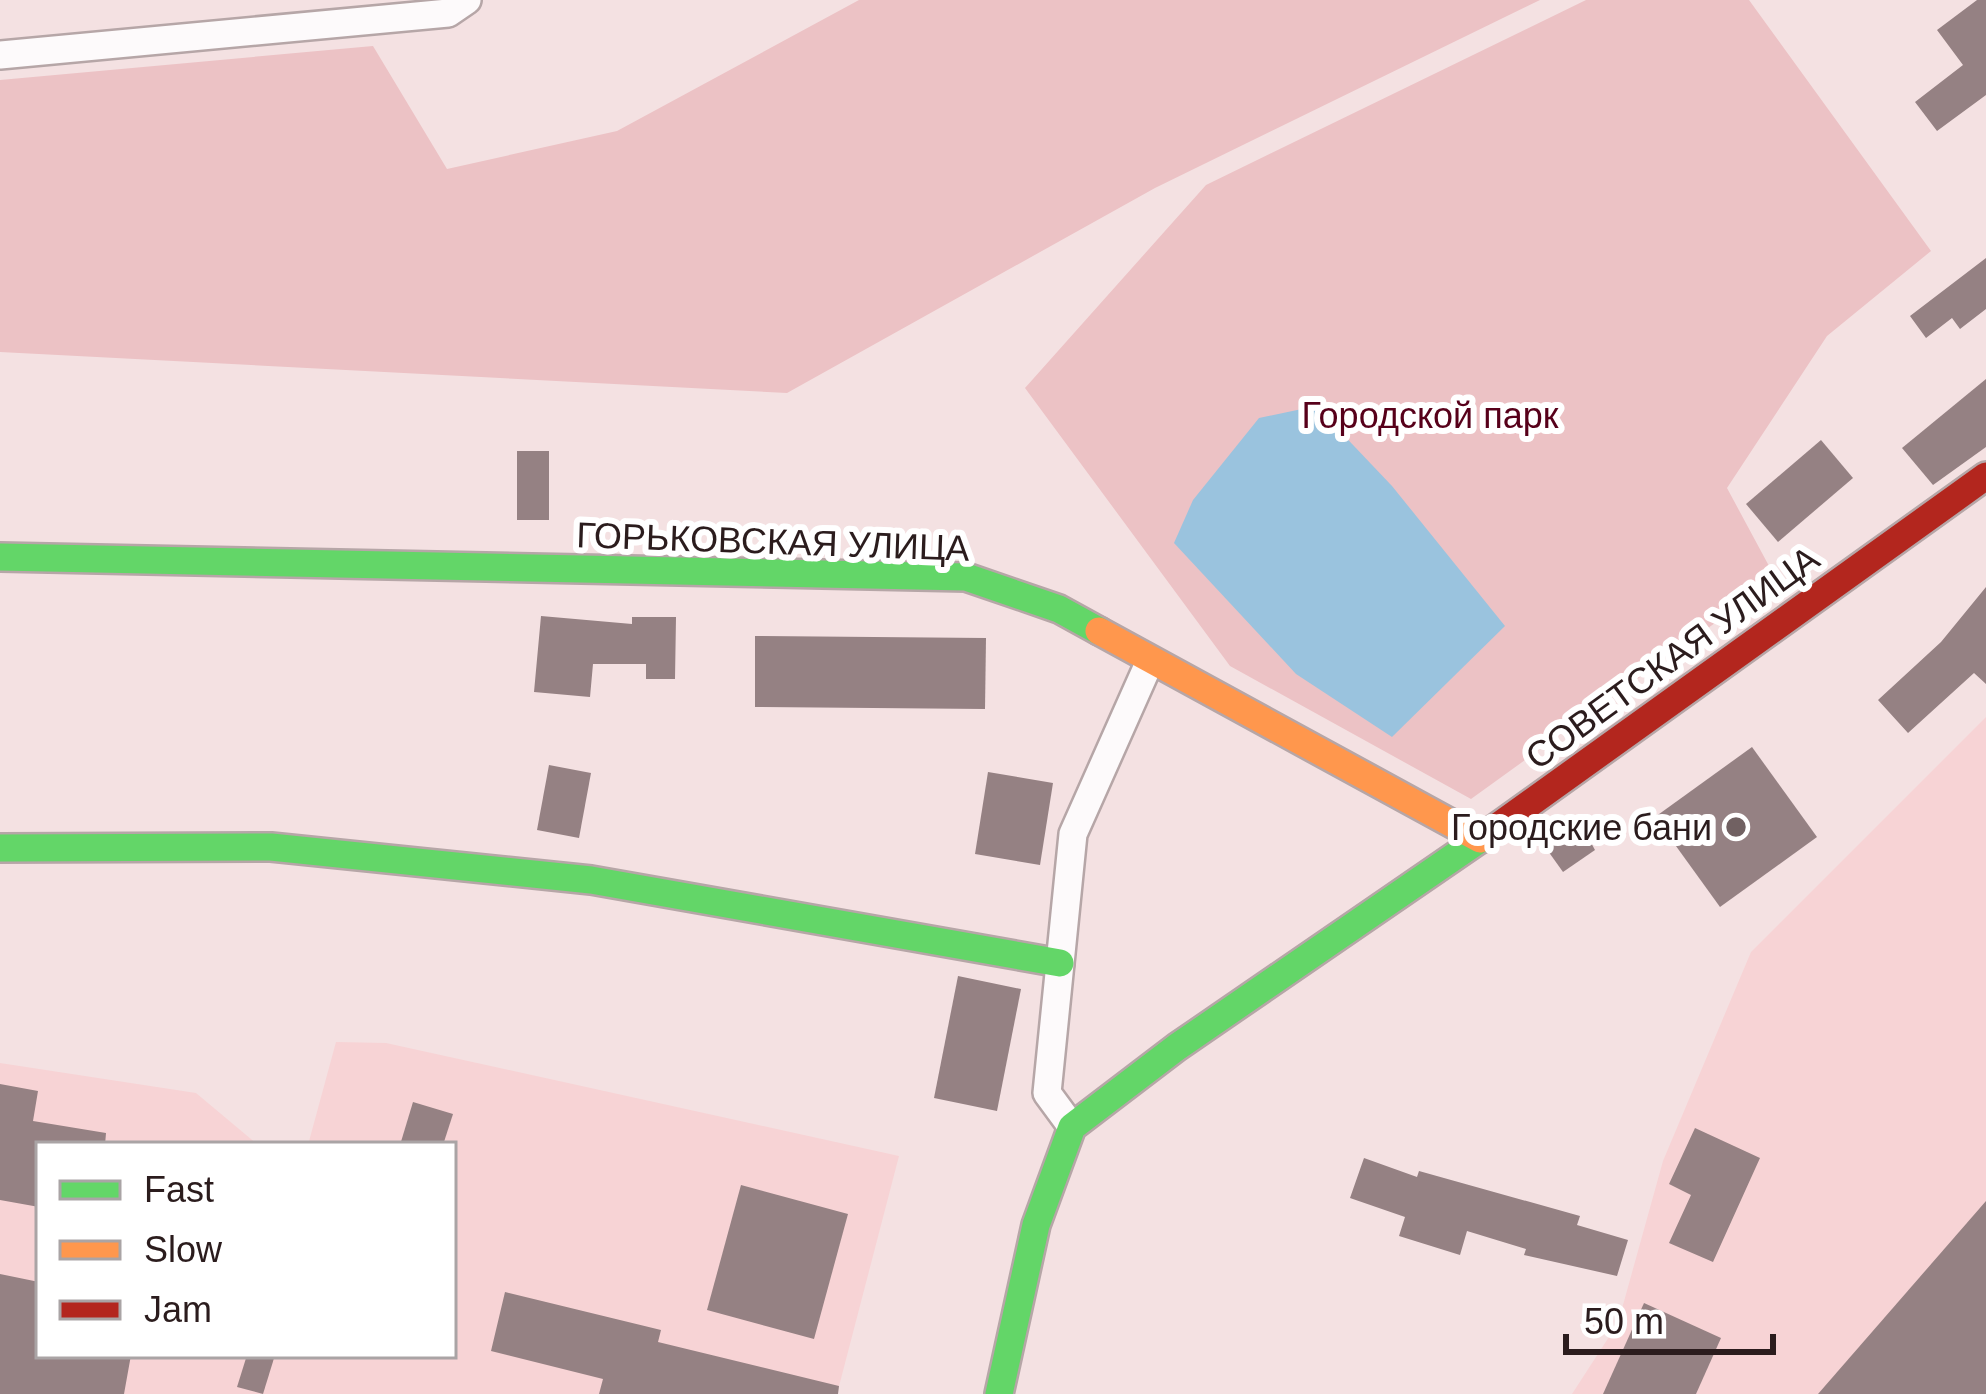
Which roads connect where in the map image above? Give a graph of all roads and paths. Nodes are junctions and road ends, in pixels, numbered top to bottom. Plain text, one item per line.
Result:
1 (467, 0) edge
2 (0, 55) edge
3 (1986, 476) edge
4 (0, 557) edge
5 (1150, 662) junction
6 (1480, 839) junction
7 (0, 848) edge
8 (1060, 963) junction
9 (1072, 1127) junction
10 (999, 1394) edge

1 - 2 street
3 - 6 street, СОВЕТСКАЯ УЛИЦА
4 - 5 street, ГОРЬКОВСКАЯ УЛИЦА
5 - 6 street, ГОРЬКОВСКАЯ УЛИЦА
5 - 8 street
6 - 9 street, СОВЕТСКАЯ УЛИЦА
7 - 8 street
8 - 9 street
9 - 10 street

